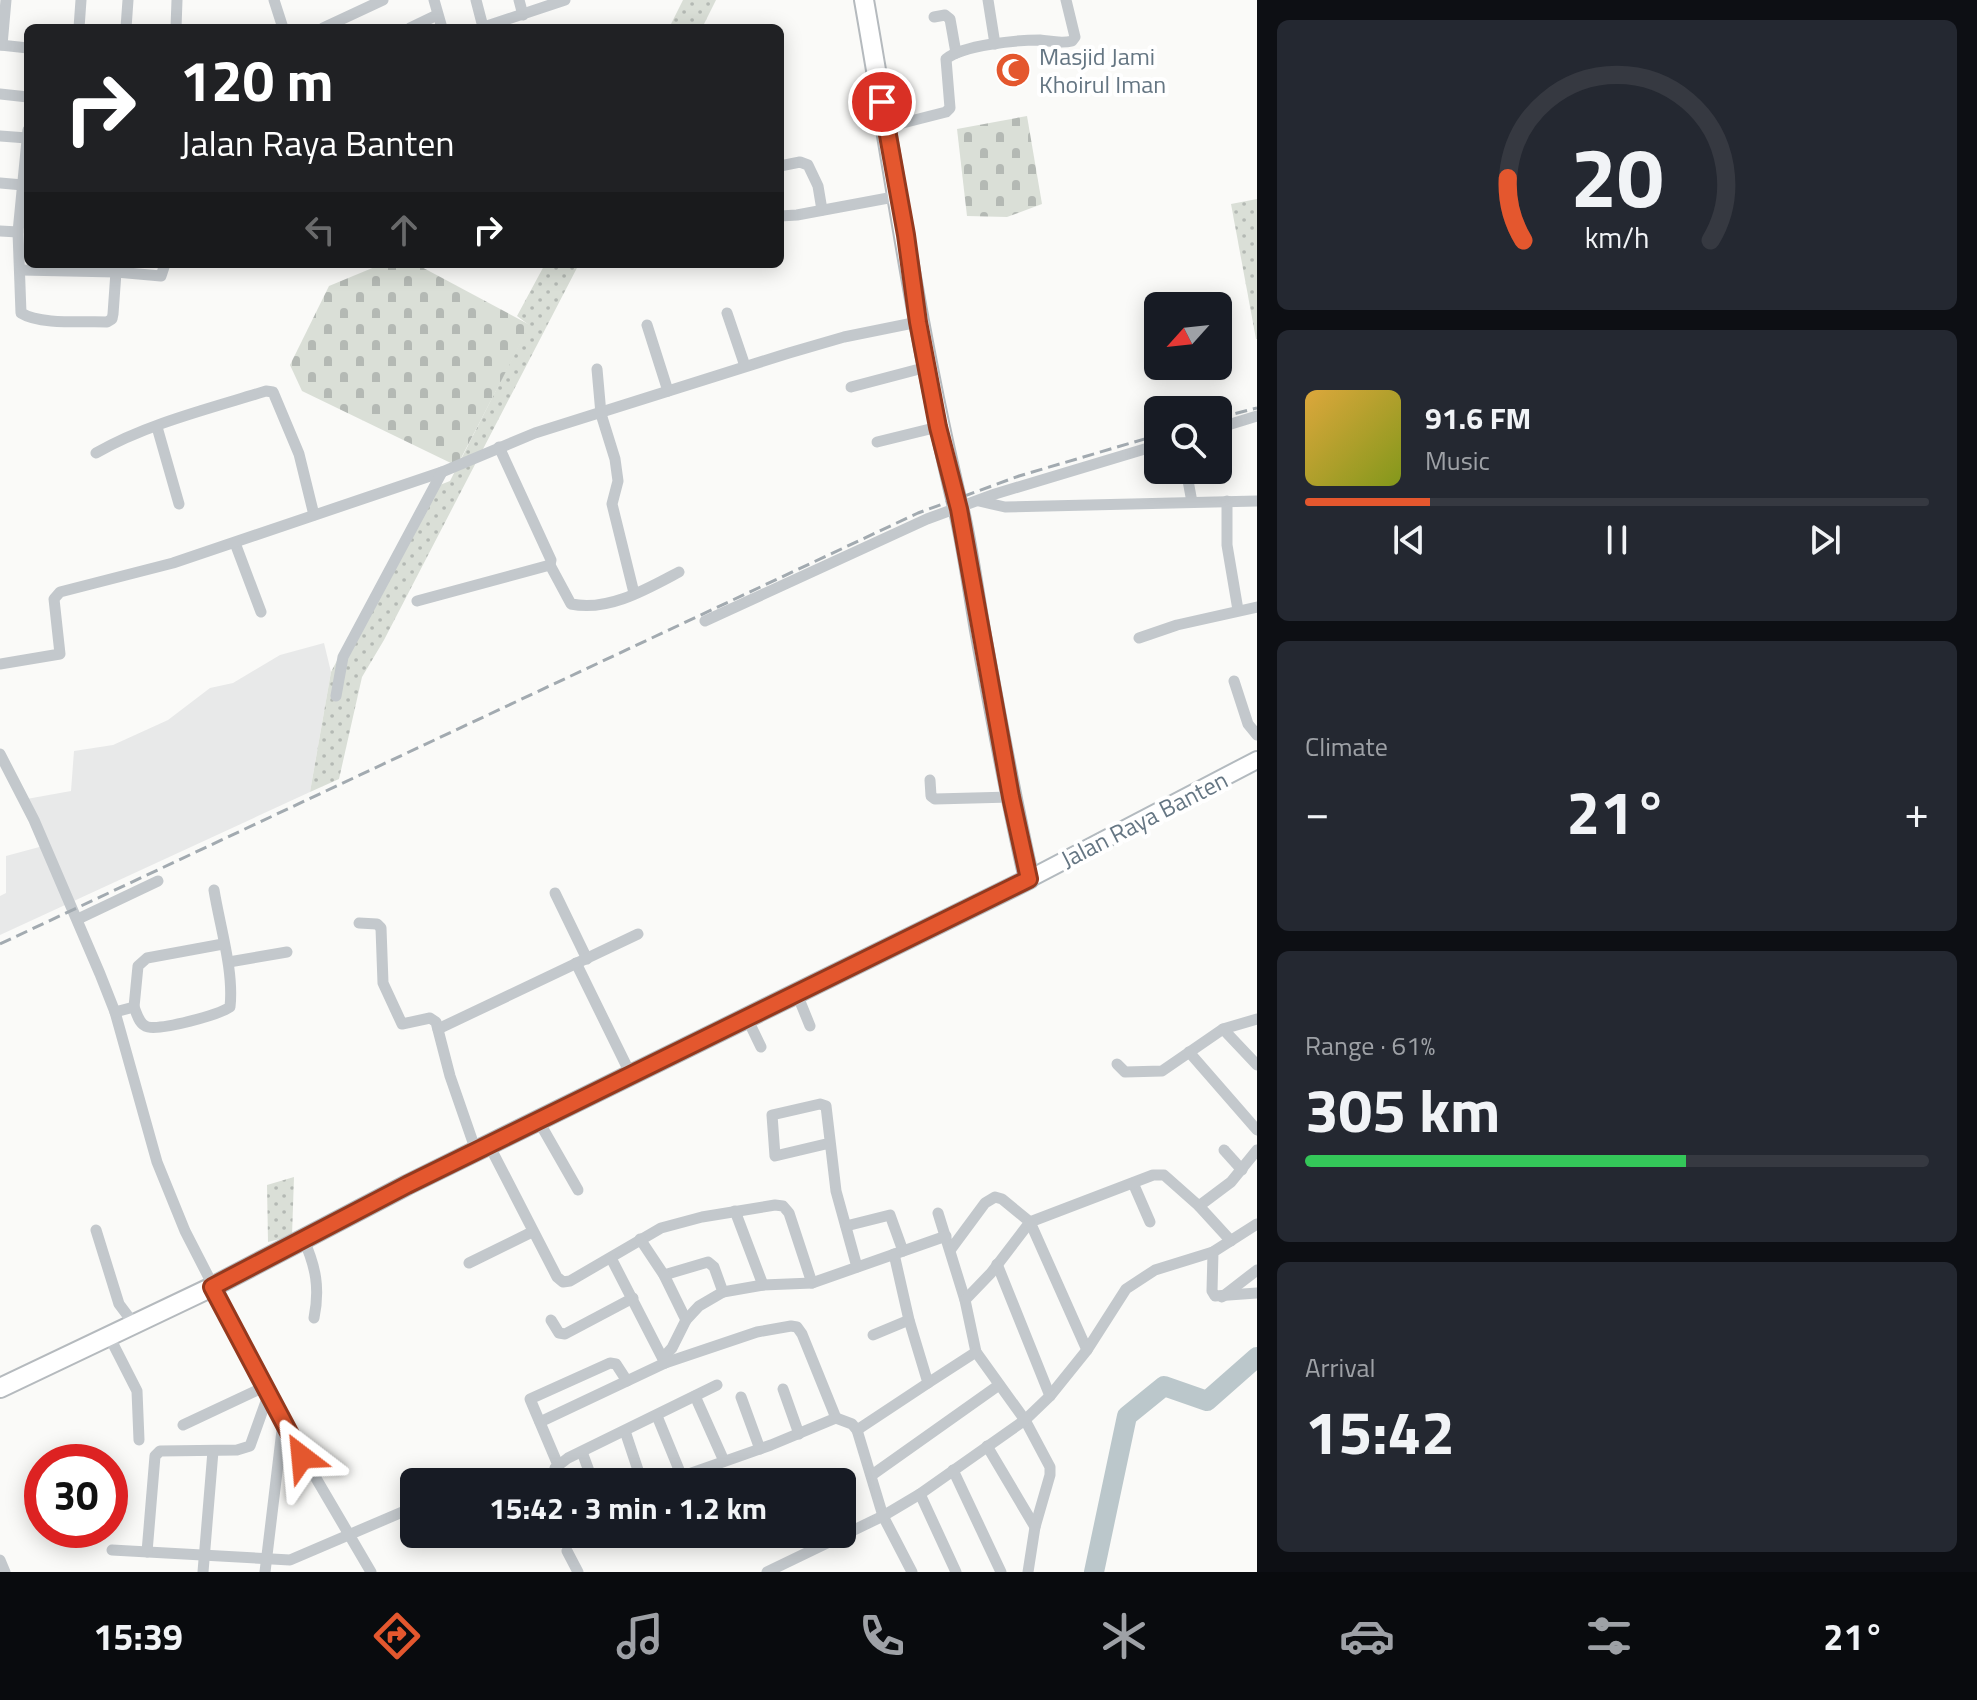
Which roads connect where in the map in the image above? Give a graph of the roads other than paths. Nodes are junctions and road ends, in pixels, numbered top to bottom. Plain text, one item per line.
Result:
1 (6, 0) edge
2 (73, 0) edge
3 (81, 0) edge
4 (128, 0) edge
5 (177, 0) edge
6 (434, 0) edge
7 (476, 0) edge
8 (519, 0) edge
9 (565, 0) edge
10 (864, 0) edge
11 (988, 0) edge
12 (1066, 0) edge
13 (277, 1) edge
14 (377, 1) edge
15 (437, 15) junction
16 (523, 15) junction
17 (934, 17) dead end
18 (79, 24) edge
19 (126, 24) edge
20 (176, 24) edge
21 (282, 24) edge
22 (332, 24) edge
23 (418, 24) edge
24 (440, 24) edge
25 (481, 24) edge
26 (495, 24) edge
27 (995, 44) junction
28 (1, 45) edge
29 (24, 48) edge
30 (956, 53) junction
31 (0, 94) edge
32 (24, 97) edge
33 (887, 127) junction
34 (0, 136) edge
35 (24, 138) edge
36 (784, 165) edge
37 (24, 173) edge
38 (0, 183) edge
39 (23, 185) junction
40 (899, 196) junction
41 (822, 210) junction
42 (784, 215) edge
43 (0, 231) edge
44 (18, 232) junction
45 (52, 268) edge
46 (116, 268) edge
47 (164, 268) edge
48 (21, 270) junction
49 (727, 313) dead end
50 (918, 322) junction
51 (647, 325) dead end
52 (745, 366) junction
53 (927, 367) junction
54 (597, 369) dead end
55 (851, 387) dead end
56 (668, 391) junction
57 (601, 414) junction
58 (1257, 416) edge
59 (1232, 424) edge
60 (157, 427) junction
61 (938, 427) junction
62 (877, 442) dead end
63 (499, 447) junction
64 (1144, 450) edge
65 (96, 453) dead end
66 (442, 472) junction
67 (1189, 484) edge
68 (979, 501) junction
69 (1227, 501) junction
70 (1257, 501) edge
71 (1192, 502) junction
72 (179, 504) dead end
73 (959, 509) junction
74 (314, 515) junction
75 (235, 543) junction
76 (550, 565) junction
77 (679, 572) dead end
78 (634, 593) junction
79 (417, 601) dead end
80 (1257, 607) edge
81 (1238, 610) junction
82 (261, 612) dead end
83 (705, 621) dead end
84 (1139, 638) dead end
85 (0, 664) edge
86 (1234, 681) dead end
87 (336, 696) dead end
88 (1257, 735) edge
89 (0, 754) edge
90 (1257, 760) edge
91 (930, 780) dead end
92 (1011, 797) junction
93 (1029, 879) junction
94 (158, 881) dead end
95 (214, 890) dead end
96 (555, 893) dead end
97 (78, 919) junction
98 (359, 923) dead end
99 (638, 934) dead end
100 (223, 944) junction
101 (287, 952) dead end
102 (581, 961) junction
103 (229, 962) junction
104 (797, 994) junction
105 (134, 1007) junction
106 (115, 1012) junction
107 (747, 1018) junction
108 (1257, 1019) edge
109 (810, 1026) dead end
110 (438, 1029) junction
111 (1223, 1029) junction
112 (761, 1047) dead end
113 (1189, 1052) junction
114 (1117, 1064) dead end
115 (1257, 1065) edge
116 (628, 1070) junction
117 (538, 1120) junction
118 (1257, 1130) edge
119 (830, 1143) junction
120 (482, 1148) junction
121 (1224, 1150) dead end
122 (1256, 1153) edge
123 (1242, 1170) junction
124 (1133, 1183) junction
125 (578, 1190) dead end
126 (1199, 1206) junction
127 (735, 1211) junction
128 (938, 1213) dead end
129 (1030, 1222) junction
130 (1150, 1222) dead end
131 (1257, 1224) edge
132 (846, 1226) junction
133 (96, 1230) dead end
134 (532, 1232) junction
135 (946, 1236) junction
136 (303, 1238) junction
137 (640, 1239) junction
138 (1231, 1241) junction
139 (951, 1249) junction
140 (899, 1252) junction
141 (1213, 1252) junction
142 (611, 1258) junction
143 (469, 1263) dead end
144 (997, 1264) junction
145 (857, 1267) junction
146 (1257, 1270) edge
147 (664, 1275) junction
148 (812, 1283) junction
149 (763, 1285) junction
150 (212, 1287) junction
151 (723, 1292) junction
152 (1257, 1293) edge
153 (1221, 1297) junction
154 (633, 1298) junction
155 (965, 1300) junction
156 (314, 1318) dead end
157 (551, 1320) dead end
158 (686, 1320) junction
159 (909, 1320) junction
160 (134, 1324) junction
161 (873, 1335) dead end
162 (109, 1336) junction
163 (1087, 1350) junction
164 (976, 1352) junction
165 (664, 1361) junction
166 (627, 1381) junction
167 (928, 1383) junction
168 (717, 1385) dead end
169 (999, 1385) junction
170 (0, 1388) edge
171 (783, 1389) dead end
172 (266, 1390) junction
173 (695, 1396) junction
174 (1050, 1396) junction
175 (741, 1397) dead end
176 (657, 1416) junction
177 (836, 1418) junction
178 (1025, 1420) junction
179 (283, 1422) junction
180 (540, 1422) junction
181 (183, 1425) dead end
182 (857, 1430) junction
183 (625, 1431) junction
184 (799, 1434) junction
185 (139, 1440) dead end
186 (987, 1446) junction
187 (760, 1449) junction
188 (213, 1451) junction
189 (582, 1452) junction
190 (724, 1461) junction
191 (558, 1465) junction
192 (557, 1468) edge
193 (588, 1468) edge
194 (637, 1468) edge
195 (678, 1468) edge
196 (706, 1468) edge
197 (953, 1470) junction
198 (872, 1475) junction
199 (920, 1494) junction
200 (400, 1513) edge
201 (883, 1516) junction
202 (1035, 1527) junction
203 (349, 1536) junction
204 (112, 1550) dead end
205 (567, 1551) dead end
206 (147, 1552) junction
207 (203, 1557) junction
208 (265, 1558) junction
209 (0, 1560) edge
210 (5, 1572) edge
211 (203, 1572) edge
212 (265, 1572) edge
213 (371, 1572) edge
214 (578, 1572) edge
215 (767, 1572) edge
216 (912, 1572) edge
217 (956, 1572) edge
218 (1001, 1572) edge
219 (1028, 1572) edge

1 - 28 street
2 - 3 street
3 - 18 street
4 - 19 street
5 - 20 street
6 - 15 street
7 - 25 street
8 - 16 street
9 - 16 street
10 - 33 main road
11 - 27 street
12 - 27 street
13 - 21 street
14 - 22 street
15 - 23 street
15 - 24 street
16 - 26 street
17 - 30 street
27 - 30 street
28 - 29 street
30 - 33 street
31 - 32 street
33 - 40 main road
34 - 35 street
36 - 41 street
37 - 39 street
38 - 39 street
39 - 44 street
40 - 41 street
40 - 50 main road
41 - 42 street
43 - 44 street
44 - 48 street
45 - 48 street
46 - 47 street
46 - 48 street
49 - 52 street
50 - 52 street
50 - 53 main road
51 - 56 street
52 - 56 street
53 - 55 street
53 - 61 main road
54 - 57 street
56 - 57 street
57 - 63 street
57 - 78 street
58 - 59 street
60 - 65 street
60 - 72 street
60 - 74 street
61 - 62 street
61 - 73 main road
63 - 66 street
63 - 76 street
64 - 68 street
66 - 74 street
66 - 87 street
67 - 71 street
68 - 71 street
68 - 73 street
69 - 70 street
69 - 71 street
69 - 81 street
73 - 83 street
73 - 92 main road
74 - 75 street
75 - 82 street
75 - 85 street
76 - 78 street
76 - 79 street
77 - 78 street
80 - 81 street
81 - 84 street
86 - 88 street
89 - 97 street
90 - 93 main road, Jalan Raya Banten
91 - 92 street
92 - 93 main road
93 - 104 main road, Jalan Raya Banten
94 - 97 street
95 - 100 street
96 - 102 street
97 - 106 street
98 - 110 street
99 - 102 street
100 - 103 street
100 - 105 street
101 - 103 street
102 - 110 street
102 - 116 street
103 - 105 street
104 - 107 main road, Jalan Raya Banten
104 - 109 street
105 - 106 street
106 - 150 street
107 - 112 street
107 - 116 main road, Jalan Raya Banten
108 - 111 street
110 - 120 street
111 - 113 street
111 - 115 street
113 - 114 street
113 - 118 street
116 - 117 main road, Jalan Raya Banten
117 - 120 main road, Jalan Raya Banten
117 - 125 street
119 - 119 street
119 - 132 street
120 - 134 street
120 - 136 main road, Jalan Raya Banten
121 - 123 street
122 - 123 street
123 - 126 street
124 - 126 street
124 - 129 street
124 - 130 street
126 - 138 street
127 - 137 street
127 - 148 street
127 - 149 street
128 - 135 street
129 - 139 street
129 - 144 street
129 - 163 street
131 - 138 street
132 - 140 street
132 - 145 street
133 - 160 street
134 - 142 street
134 - 143 street
135 - 139 street
135 - 140 street
136 - 150 main road, Jalan Raya Banten
136 - 156 street
137 - 142 street
137 - 147 street
138 - 141 street
139 - 155 street
140 - 145 street
140 - 159 street
141 - 153 street
141 - 163 street
142 - 154 street
144 - 155 street
144 - 174 street
145 - 148 street
146 - 153 street
147 - 151 street
147 - 158 street
148 - 149 street
149 - 151 street
150 - 160 main road, Jalan Raya Banten
150 - 172 street
151 - 158 street
152 - 153 street
154 - 157 street
154 - 165 street
155 - 164 street
158 - 165 street
159 - 161 street
159 - 167 street
160 - 162 main road, Jalan Raya Banten
162 - 170 main road, Jalan Raya Banten
162 - 185 street
163 - 174 street
164 - 167 street
164 - 169 street
165 - 166 street
165 - 177 street
166 - 180 street
166 - 180 street
167 - 182 street
168 - 173 street
169 - 178 street
169 - 198 street
171 - 184 street
172 - 179 street
172 - 181 street
172 - 188 street
173 - 176 street
173 - 190 street
174 - 178 street
175 - 187 street
176 - 183 street
176 - 195 street
177 - 182 street
177 - 184 street
178 - 186 street
178 - 202 street
179 - 203 street
179 - 208 street
180 - 191 street
182 - 198 street
183 - 189 street
183 - 194 street
184 - 187 street
186 - 197 street
186 - 202 street
187 - 190 street
188 - 206 street
188 - 207 street
189 - 191 street
189 - 193 street
190 - 196 street
191 - 192 street
197 - 199 street
197 - 218 street
198 - 201 street
199 - 201 street
199 - 217 street
200 - 203 street
201 - 215 street
201 - 216 street
202 - 219 street
203 - 208 street
203 - 213 street
204 - 206 street
205 - 214 street
206 - 207 street
207 - 208 street
207 - 211 street
208 - 212 street
209 - 210 street

